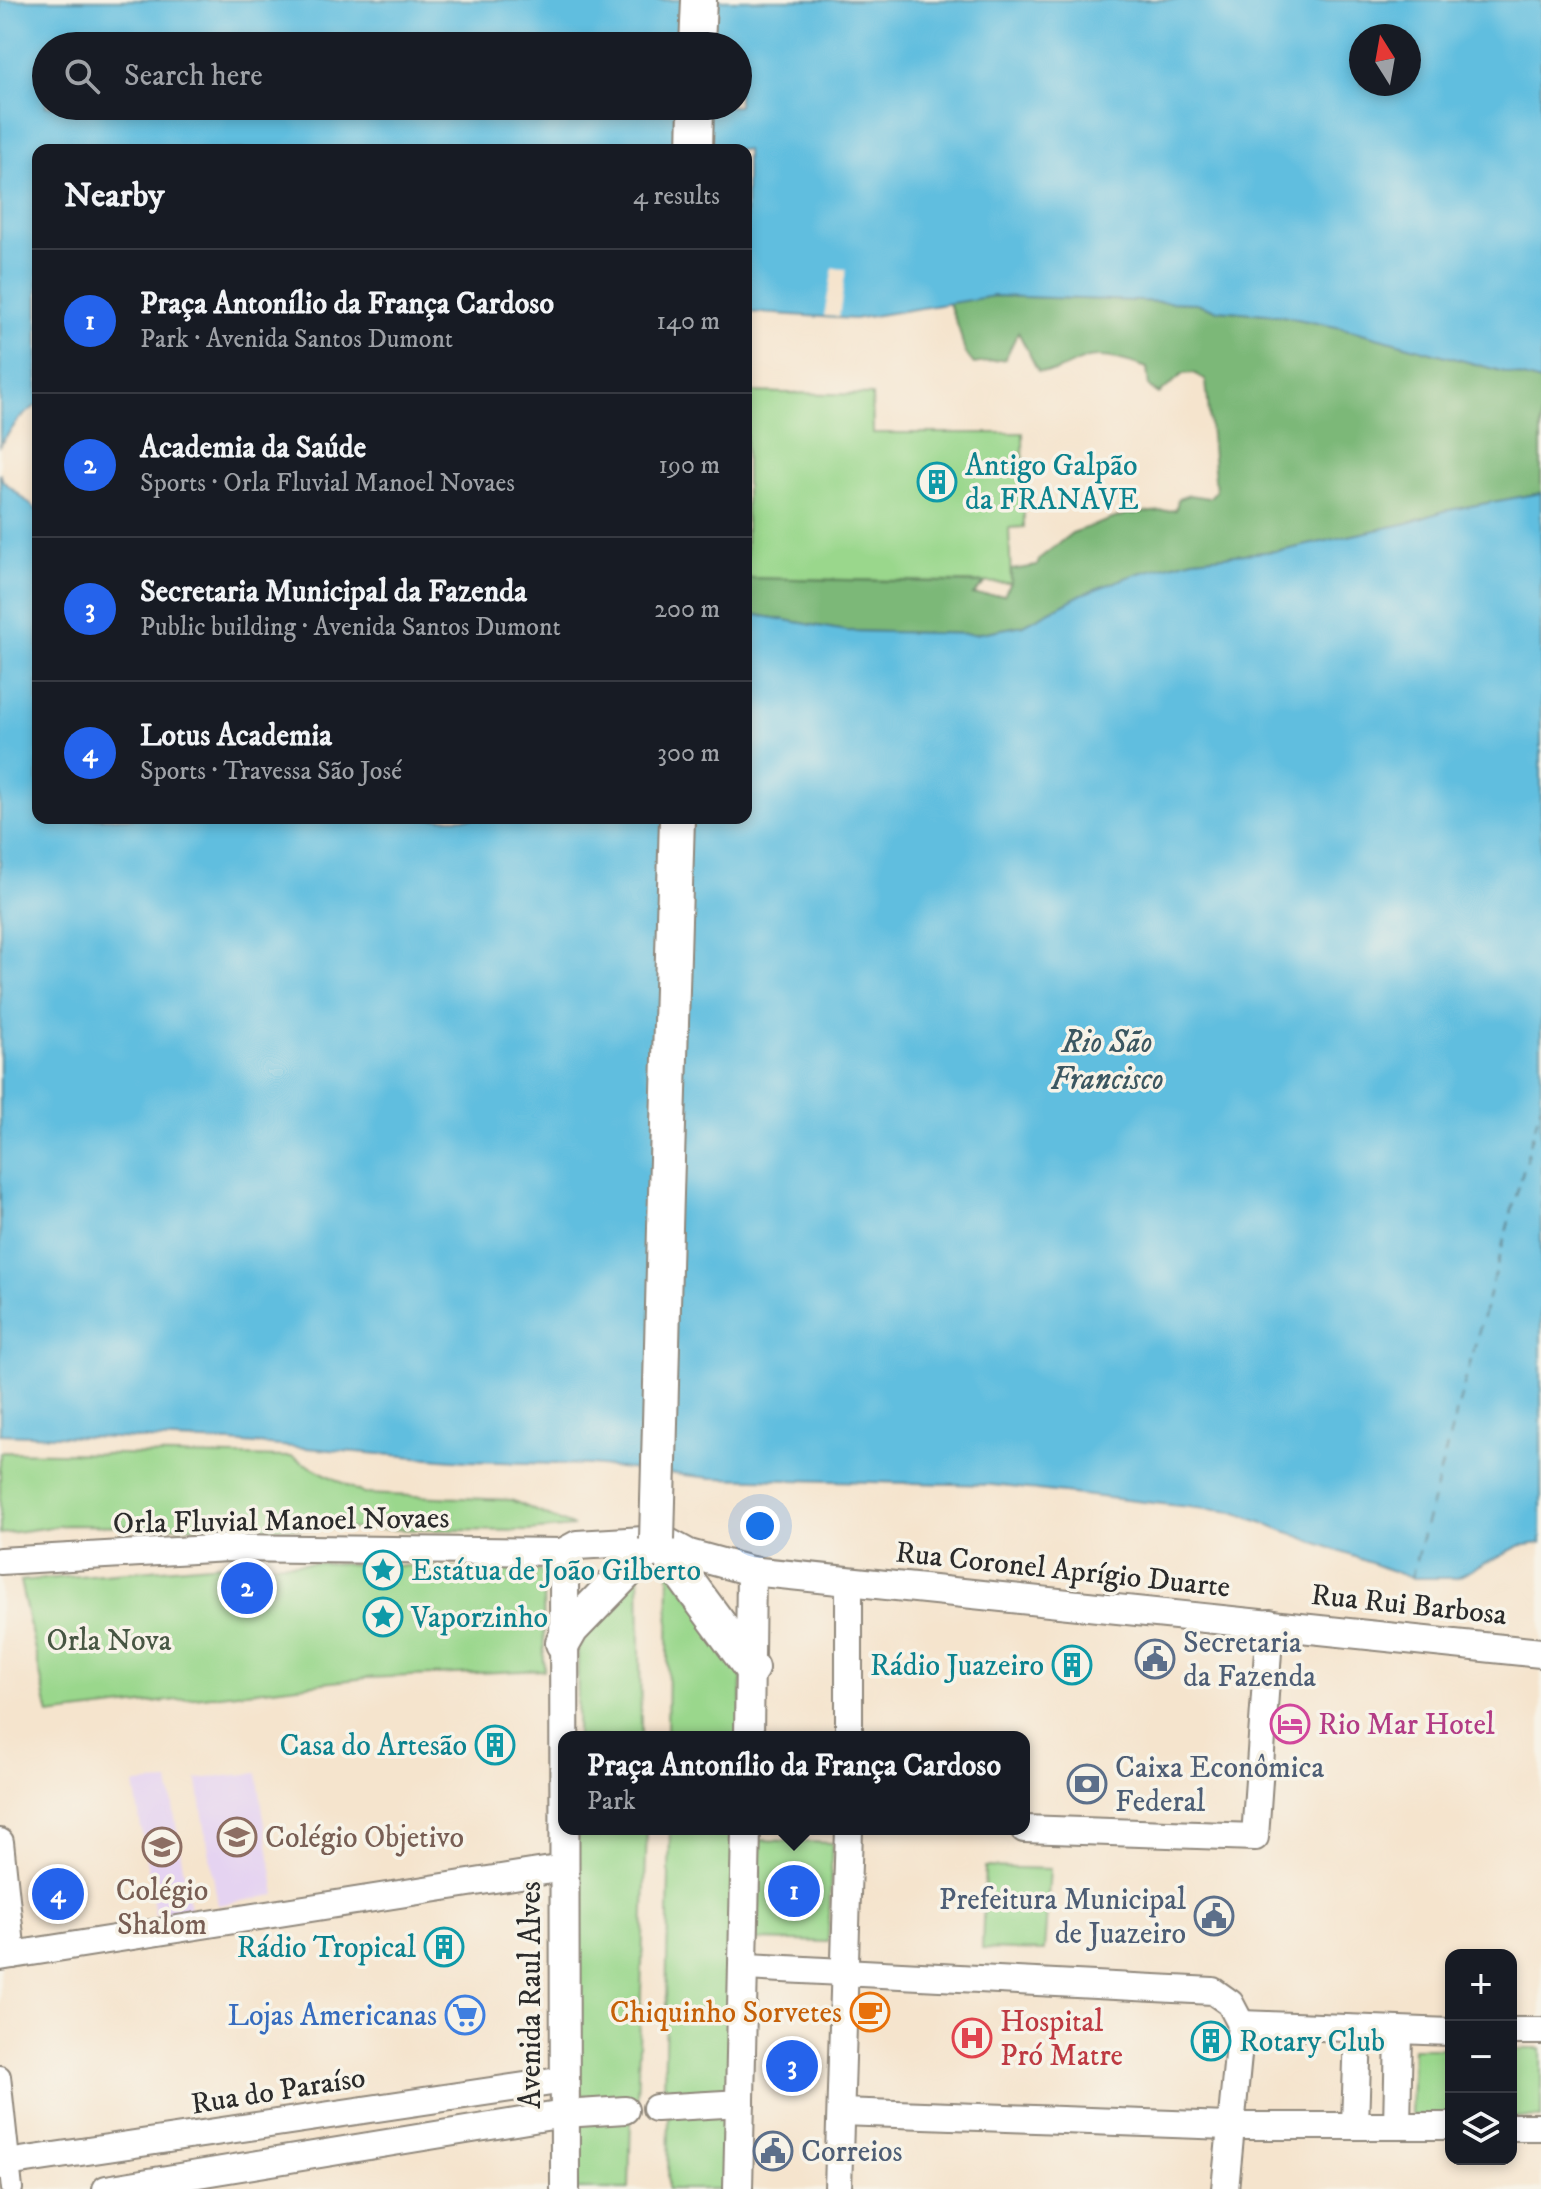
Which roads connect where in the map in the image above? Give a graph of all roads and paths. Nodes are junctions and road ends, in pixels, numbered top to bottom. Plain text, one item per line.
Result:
1 (699, 0) edge
2 (698, 32) edge
3 (696, 120) edge
4 (695, 144) edge
5 (677, 824) edge
6 (662, 1541) junction
7 (563, 1557) junction
8 (0, 1561) edge
9 (751, 1571) junction
10 (849, 1582) junction
11 (1270, 1623) junction
12 (567, 1636) junction
13 (1541, 1653) edge
14 (742, 1654) junction
15 (565, 1731) edge
16 (748, 1731) edge
17 (849, 1731) edge
18 (1030, 1829) edge
19 (564, 1835) edge
20 (746, 1835) edge
21 (849, 1835) edge
22 (0, 1842) edge
23 (564, 1868) junction
24 (6, 1956) edge
25 (746, 1967) junction
26 (845, 1971) junction
27 (1241, 2024) junction
28 (1358, 2030) junction
29 (1517, 2031) edge
30 (1541, 2031) edge
31 (1399, 2032) junction
32 (1445, 2032) edge
33 (0, 2076) edge
34 (565, 2080) junction
35 (741, 2103) junction
36 (656, 2108) dead end
37 (625, 2110) dead end
38 (841, 2112) junction
39 (564, 2114) junction
40 (1355, 2125) junction
41 (1397, 2125) junction
42 (1228, 2126) junction
43 (1445, 2126) edge
44 (1517, 2127) edge
45 (1541, 2127) edge
46 (5, 2163) edge
47 (12, 2189) edge
48 (106, 2189) edge
49 (565, 2189) edge
50 (738, 2189) edge
51 (838, 2189) edge
52 (1225, 2189) edge

1 - 2 highway
3 - 4 highway
5 - 6 highway, bridge
6 - 7 main road
6 - 9 main road, Rua Coronel Aprígio Duarte
6 - 12 highway
6 - 14 highway
7 - 8 street, Orla Fluvial Manoel Novaes
7 - 12 main road, Avenida Raul Alves
9 - 10 main road, Rua Coronel Aprígio Duarte
9 - 14 main road
10 - 11 main road, Rua Coronel Aprígio Duarte
10 - 17 street
11 - 13 main road, Rua Rui Barbosa
11 - 18 street
12 - 15 main road, Avenida Raul Alves
14 - 16 main road
19 - 23 main road, Avenida Raul Alves
20 - 25 main road
21 - 26 street
22 - 24 street
23 - 24 street
23 - 34 main road, Avenida Raul Alves
25 - 26 street
25 - 35 main road
26 - 27 street
26 - 38 street
27 - 28 street
27 - 42 street
28 - 31 street
28 - 40 street
29 - 30 street
31 - 32 street
31 - 41 street
33 - 46 street
34 - 39 main road, Avenida Raul Alves
34 - 46 street, Rua do Paraíso
35 - 36 street
35 - 50 main road
37 - 39 street
38 - 42 street
38 - 51 street
39 - 48 street
39 - 49 main road, Avenida Raul Alves
40 - 41 street
40 - 42 street
41 - 43 street
42 - 52 street
44 - 45 street
46 - 47 street

